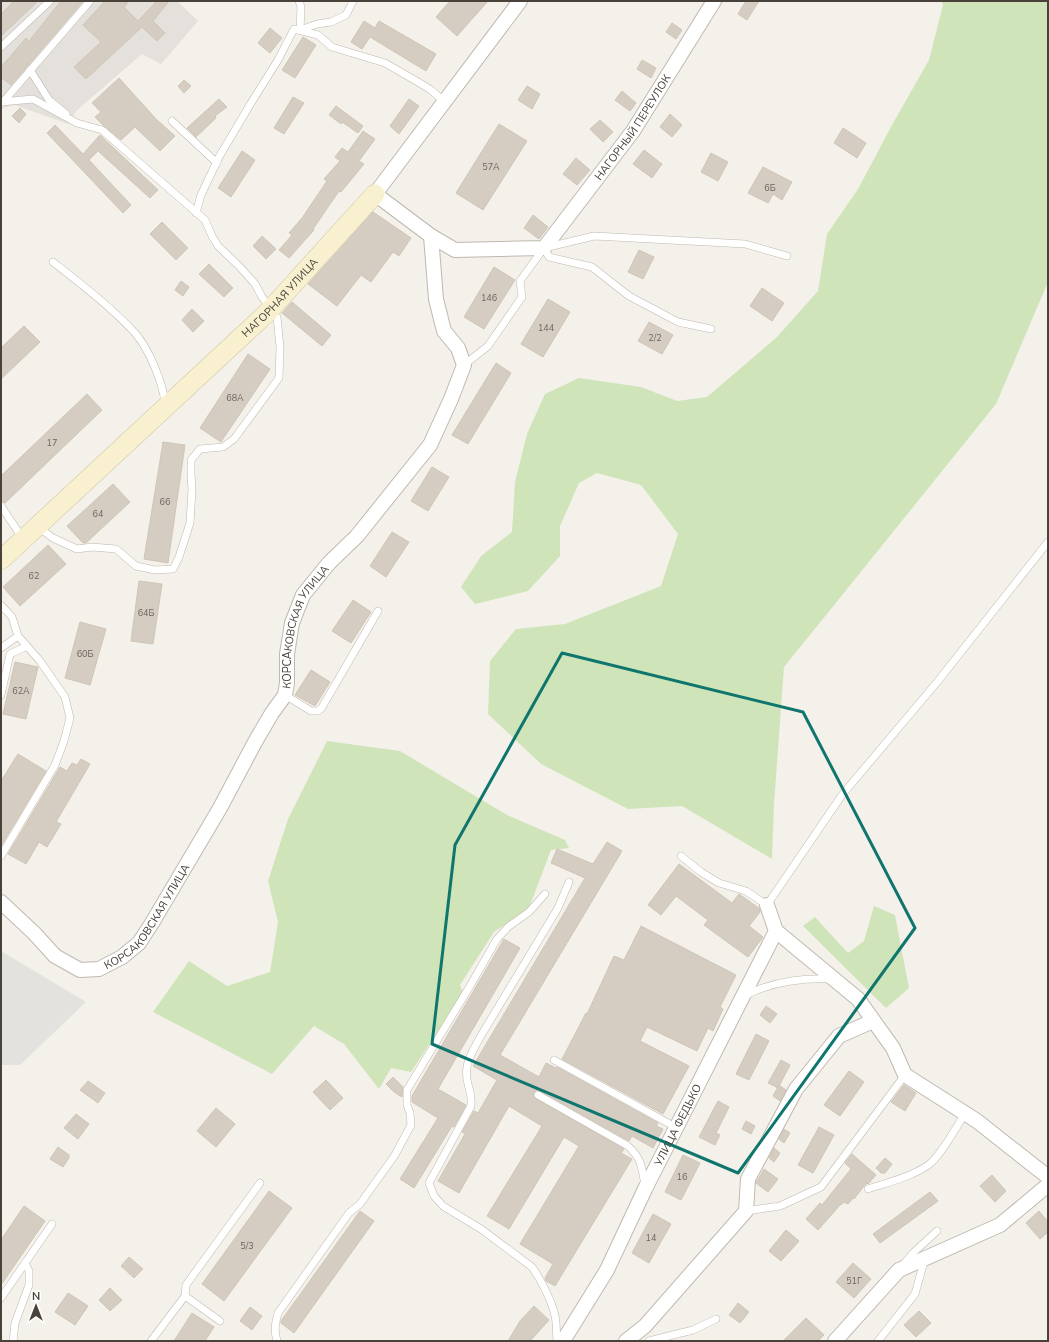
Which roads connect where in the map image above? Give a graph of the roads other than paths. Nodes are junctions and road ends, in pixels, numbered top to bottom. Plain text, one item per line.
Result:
1 (50, 1) edge
2 (90, 1) edge
3 (299, 1) edge
4 (353, 1) edge
5 (520, 1) edge
6 (714, 1) edge
7 (300, 30) junction
8 (1, 47) edge
9 (30, 70) junction
10 (2, 102) edge
11 (444, 102) junction
12 (172, 121) dead end
13 (77, 123) junction
14 (217, 163) junction
15 (374, 194) junction
16 (196, 213) junction
17 (431, 236) junction
18 (544, 248) junction
19 (787, 256) dead end
20 (53, 262) dead end
21 (271, 308) junction
22 (711, 329) dead end
23 (464, 365) junction
24 (166, 406) junction
25 (1, 506) edge
26 (30, 532) junction
27 (1048, 542) edge
28 (1, 560) edge
29 (1, 605) edge
30 (378, 611) dead end
31 (18, 636) junction
32 (27, 646) junction
33 (1, 648) edge
34 (1, 695) edge
35 (285, 695) junction
36 (1, 856) edge
37 (681, 856) dead end
38 (569, 882) dead end
39 (545, 894) dead end
40 (1, 902) edge
41 (767, 905) junction
42 (776, 931) junction
43 (834, 979) junction
44 (744, 996) junction
45 (873, 1021) junction
46 (554, 1060) dead end
47 (905, 1075) junction
48 (538, 1095) dead end
49 (965, 1113) junction
50 (677, 1128) junction
51 (1048, 1177) edge
52 (260, 1183) dead end
53 (1048, 1185) edge
54 (645, 1189) junction
55 (868, 1189) dead end
56 (746, 1211) junction
57 (52, 1224) dead end
58 (937, 1231) dead end
59 (925, 1258) junction
60 (25, 1263) junction
61 (899, 1270) junction
62 (185, 1296) junction
63 (1, 1298) edge
64 (716, 1319) dead end
65 (220, 1321) dead end
66 (13, 1341) edge
67 (151, 1341) edge
68 (277, 1341) edge
69 (557, 1341) edge
70 (563, 1341) edge
71 (626, 1341) edge
72 (649, 1341) edge
73 (835, 1341) edge
74 (878, 1341) edge

1 - 8 lane
2 - 9 lane
3 - 7 lane
4 - 7 lane
5 - 11 street, НАГОРНАЯ УЛИЦА
6 - 18 street, НАГОРНЫЙ ПЕРЕУЛОК
7 - 11 lane
7 - 14 lane
9 - 10 lane
9 - 13 lane
10 - 13 lane
11 - 15 street, НАГОРНАЯ УЛИЦА
12 - 14 lane
13 - 16 lane
14 - 16 lane
15 - 17 street
15 - 21 street, НАГОРНАЯ УЛИЦА
16 - 21 lane
17 - 18 street
17 - 23 street
18 - 19 lane
18 - 22 lane
18 - 23 lane
20 - 24 lane
21 - 24 street, НАГОРНАЯ УЛИЦА
21 - 26 lane
23 - 35 street, КОРСАКОВСКАЯ УЛИЦА
24 - 26 street, НАГОРНАЯ УЛИЦА
25 - 26 lane
26 - 28 street, НАГОРНАЯ УЛИЦА
27 - 41 lane
29 - 31 lane
30 - 35 lane
31 - 32 lane
31 - 33 lane
32 - 34 lane
32 - 36 lane
35 - 40 street, КОРСАКОВСКАЯ УЛИЦА
37 - 41 lane
38 - 69 lane
39 - 68 lane
41 - 42 street
42 - 43 street
42 - 44 street, УЛИЦА ФЕДЬКО
43 - 44 lane
43 - 45 street
44 - 50 street, УЛИЦА ФЕДЬКО
45 - 47 street
45 - 56 street
46 - 50 lane
47 - 49 street
47 - 56 lane
48 - 54 lane
49 - 51 street
49 - 55 lane
50 - 54 street, УЛИЦА ФЕДЬКО
52 - 62 lane
53 - 59 street
54 - 70 street, УЛИЦА ФЕДЬКО
56 - 71 street
57 - 60 lane
58 - 61 lane
59 - 61 street
59 - 74 lane
60 - 63 lane
60 - 66 lane
61 - 73 street
62 - 65 lane
62 - 67 lane
64 - 72 lane

